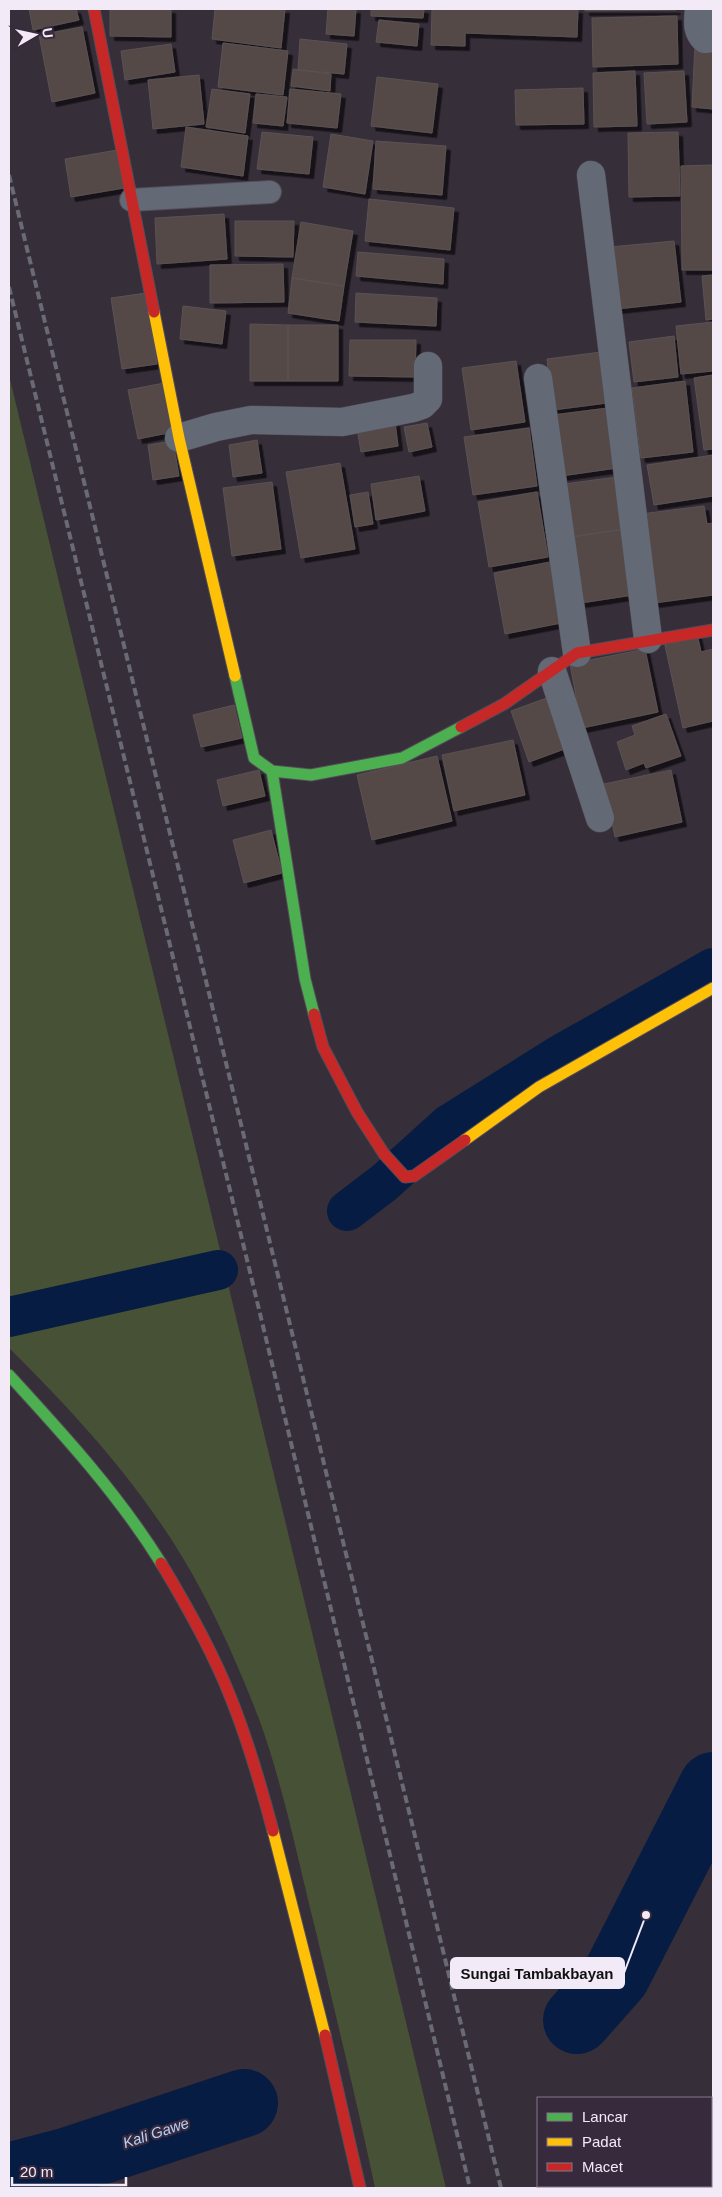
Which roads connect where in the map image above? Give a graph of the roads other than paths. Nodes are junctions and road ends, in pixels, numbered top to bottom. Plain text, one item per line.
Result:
1 (94, 9) edge
2 (699, 9) edge
3 (713, 38) edge
4 (591, 175) dead end
5 (270, 192) dead end
6 (132, 200) junction
7 (428, 366) dead end
8 (538, 378) dead end
9 (179, 438) junction
10 (713, 630) edge
11 (648, 640) junction
12 (577, 653) junction
13 (552, 671) junction
14 (272, 770) junction
15 (600, 818) dead end
16 (713, 988) edge
17 (9, 1375) edge
18 (360, 2188) edge

1 - 6 street
2 - 3 street
4 - 11 street
5 - 6 lane
6 - 9 street
7 - 9 street
8 - 12 street
9 - 14 street
10 - 11 street
11 - 12 street
12 - 13 street
13 - 14 street
13 - 15 street
14 - 16 street
17 - 18 street

